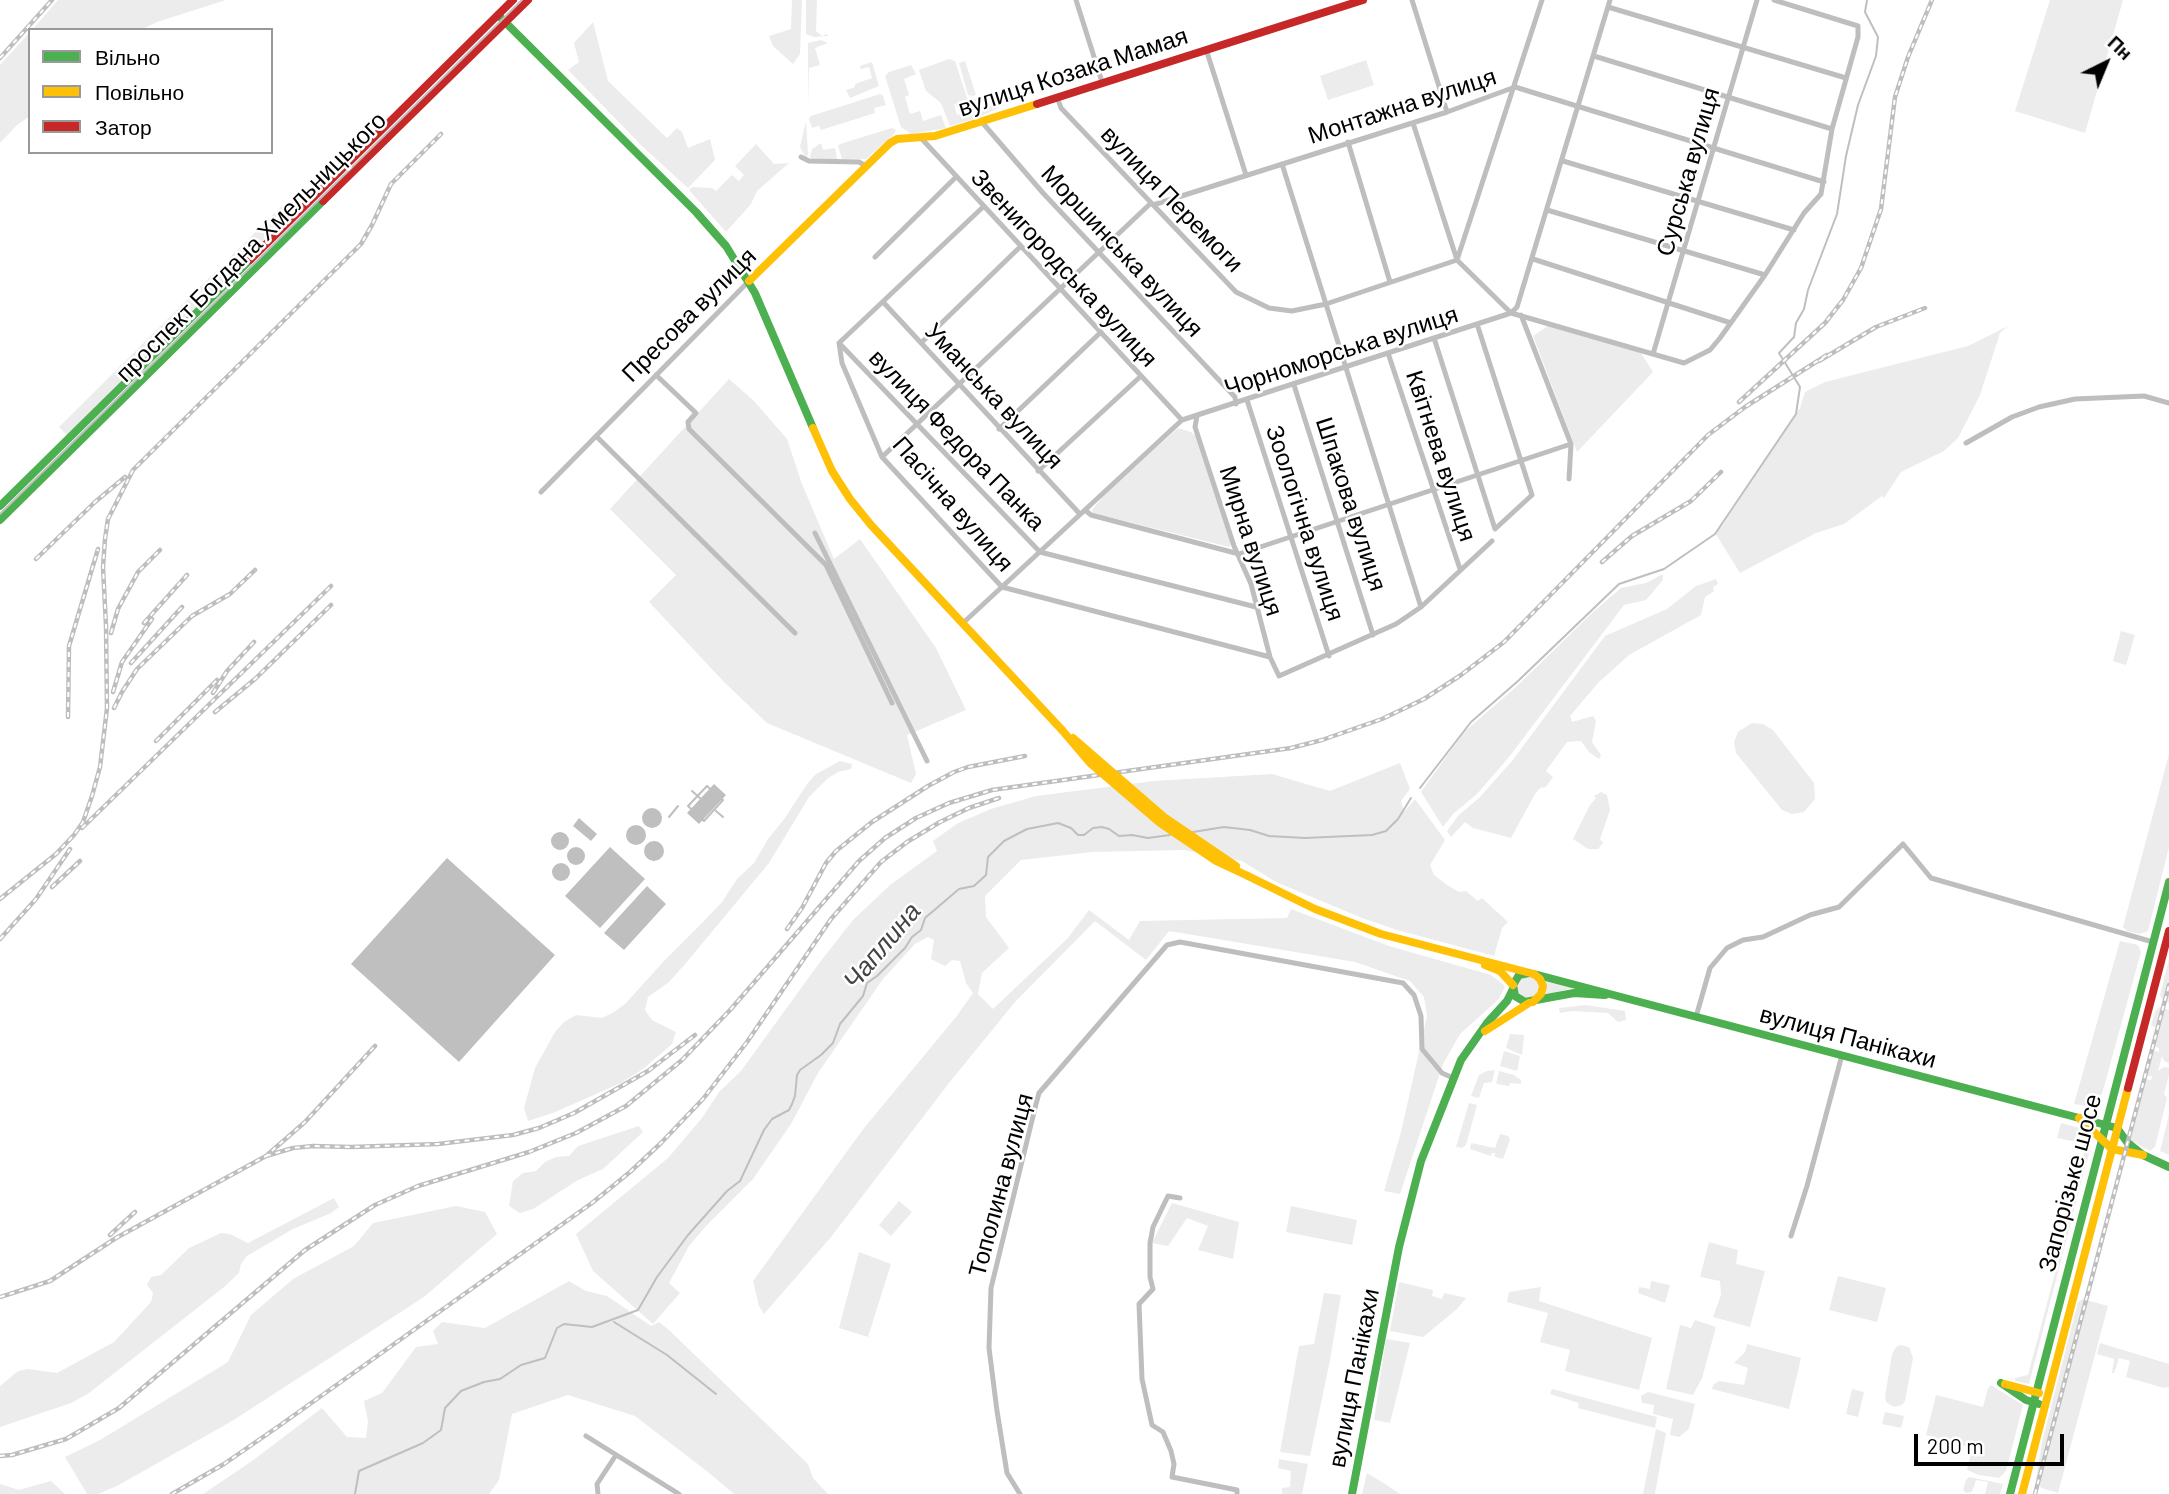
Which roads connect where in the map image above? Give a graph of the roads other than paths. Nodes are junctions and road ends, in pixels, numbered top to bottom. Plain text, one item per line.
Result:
1 (513, 0) edge
2 (527, 0) edge
3 (1076, 0) edge
4 (1363, 0) edge
5 (1412, 0) edge
6 (1542, 0) edge
7 (1757, 0) edge
8 (1774, 0) edge
9 (1609, 3) edge
10 (1793, 3) edge
11 (498, 15) junction
12 (505, 22) junction
13 (1742, 48) junction
14 (1206, 49) junction
15 (1594, 56) junction
16 (1846, 78) junction
17 (1102, 82) junction
18 (1515, 87) junction
19 (1728, 96) junction
20 (1057, 97) junction
21 (1579, 107) junction
22 (1447, 112) junction
23 (981, 121) junction
24 (1413, 122) junction
25 (1832, 129) junction
26 (921, 138) junction
27 (1348, 142) junction
28 (1714, 148) junction
29 (801, 157) dead end
30 (1563, 161) junction
31 (1282, 164) junction
32 (866, 166) junction
33 (1246, 174) junction
34 (956, 177) junction
35 (1824, 182) junction
36 (1699, 202) junction
37 (1152, 204) junction
38 (983, 207) junction
39 (1547, 210) junction
40 (1794, 230) junction
41 (1021, 246) junction
42 (1099, 252) junction
43 (1684, 252) junction
44 (875, 257) dead end
45 (1533, 259) junction
46 (1457, 260) junction
47 (1765, 275) junction
48 (749, 281) junction
49 (1390, 282) junction
50 (1060, 289) junction
51 (884, 303) junction
52 (1669, 303) junction
53 (1326, 304) junction
54 (1511, 313) junction
55 (1521, 315) junction
56 (1731, 323) junction
57 (1477, 324) junction
58 (1101, 332) junction
59 (1434, 338) junction
60 (921, 343) junction
61 (839, 344) junction
62 (1388, 353) junction
63 (1653, 354) junction
64 (1346, 367) junction
65 (656, 375) junction
66 (1141, 376) junction
67 (960, 384) junction
68 (1294, 385) junction
69 (1247, 400) junction
70 (2169, 403) edge
71 (1236, 404) junction
72 (1196, 416) junction
73 (1182, 420) junction
74 (917, 422) junction
75 (999, 429) junction
76 (596, 436) junction
77 (1966, 443) dead end
78 (1571, 444) junction
79 (882, 457) junction
80 (1521, 461) junction
81 (1038, 471) junction
82 (1477, 475) junction
83 (1569, 479) dead end
84 (1434, 490) junction
85 (541, 492) dead end
86 (1389, 505) junction
87 (0, 506) edge
88 (1082, 512) junction
89 (0, 520) edge
90 (1338, 522) junction
91 (1290, 537) junction
92 (1492, 541) dead end
93 (1040, 552) junction
94 (1239, 554) junction
95 (1460, 569) junction
96 (1002, 587) junction
97 (1256, 607) junction
98 (1421, 607) junction
99 (963, 623) junction
100 (795, 633) dead end
101 (1373, 635) junction
102 (1329, 656) junction
103 (1270, 657) junction
104 (892, 703) dead end
105 (2169, 882) edge
106 (2169, 932) edge
107 (2153, 942) junction
108 (1462, 957) junction
109 (1532, 973) junction
110 (1513, 987) junction
111 (1608, 995) junction
112 (1531, 1002) junction
113 (1696, 1017) junction
114 (1479, 1035) junction
115 (1842, 1055) junction
116 (1453, 1078) junction
117 (2078, 1117) junction
118 (2105, 1125) junction
119 (2117, 1128) junction
120 (2102, 1138) junction
121 (2112, 1149) junction
122 (2143, 1155) junction
123 (2169, 1167) edge
124 (1180, 1198) dead end
125 (1791, 1236) dead end
126 (2036, 1392) junction
127 (2048, 1395) junction
128 (2033, 1402) junction
129 (2045, 1405) junction
130 (586, 1436) dead end
131 (616, 1455) junction
132 (675, 1493) edge
133 (598, 1494) edge
134 (1020, 1494) edge
135 (1237, 1494) edge
136 (1352, 1494) edge
137 (2010, 1494) edge
138 (2022, 1494) edge

1 - 11 main road, проспект Богдана Хмельницького
2 - 12 main road, проспект Богдана Хмельницького
3 - 17 street
4 - 14 main road, вулиця Козака Мамая
5 - 22 street
6 - 18 street
7 - 13 street, Сурська вулиця
8 - 10 street
9 - 13 street
9 - 15 street
10 - 16 street
11 - 12 main road
11 - 87 main road, проспект Богдана Хмельницького
12 - 48 main road
12 - 89 main road, проспект Богдана Хмельницького
13 - 16 street
13 - 19 street, Сурська вулиця
14 - 17 main road, вулиця Козака Мамая
14 - 33 street
15 - 19 street
15 - 21 street
16 - 25 street
17 - 20 main road, вулиця Козака Мамая
18 - 21 street, Монтажна вулиця
18 - 22 street, Монтажна вулиця
18 - 46 street
19 - 25 street
19 - 28 street, Сурська вулиця
20 - 23 main road, вулиця Козака Мамая
20 - 37 street, вулиця Перемоги
21 - 28 street, Монтажна вулиця
21 - 30 street
22 - 24 street, Монтажна вулиця
23 - 26 main road, вулиця Козака Мамая
23 - 42 street, Моршинська вулиця
24 - 27 street, Монтажна вулиця
24 - 46 street
25 - 35 street
26 - 32 main road, вулиця Козака Мамая
26 - 34 street, Звенигородська вулиця
27 - 31 street, Монтажна вулиця
27 - 49 street
28 - 35 street, Монтажна вулиця
28 - 36 street, Сурська вулиця
29 - 32 street
30 - 36 street
30 - 39 street
31 - 33 street, Монтажна вулиця
31 - 53 street
32 - 48 main road, Пресова вулиця
33 - 37 street, Монтажна вулиця
34 - 38 street, Звенигородська вулиця
34 - 44 street
35 - 40 street
36 - 40 street
36 - 43 street, Сурська вулиця
37 - 42 street
37 - 53 street, вулиця Перемоги
38 - 41 street, Звенигородська вулиця
38 - 51 street
39 - 43 street
39 - 45 street
40 - 47 street
41 - 50 street, Звенигородська вулиця
41 - 60 street
42 - 50 street
42 - 71 street, Моршинська вулиця
43 - 47 street
43 - 52 street, Сурська вулиця
45 - 52 street
45 - 54 street
46 - 49 street, вулиця Перемоги
46 - 54 street
47 - 56 street
48 - 65 street, Пресова вулиця
48 - 99 main road
49 - 53 street, вулиця Перемоги
50 - 58 street, Звенигородська вулиця
50 - 67 street
51 - 60 street, Уманська вулиця
51 - 61 street
52 - 56 street
52 - 63 street, Сурська вулиця
53 - 64 street
54 - 55 street
54 - 57 street, Чорноморська вулиця
55 - 63 street
55 - 78 street
56 - 63 street
57 - 59 street, Чорноморська вулиця
57 - 80 street
58 - 66 street, Звенигородська вулиця
58 - 75 street
59 - 62 street, Чорноморська вулиця
59 - 82 street
60 - 67 street, Уманська вулиця
61 - 74 street, вулиця Федора Панка
61 - 79 street, Пасічна вулиця
62 - 64 street, Чорноморська вулиця
62 - 84 street, Квітнева вулиця
64 - 68 street, Чорноморська вулиця
64 - 86 street
65 - 76 street, Пресова вулиця
65 - 104 street
66 - 73 street, Звенигородська вулиця
66 - 81 street
67 - 74 street
67 - 75 street, Уманська вулиця
68 - 69 street, Чорноморська вулиця
68 - 90 street, Шпакова вулиця
69 - 71 street, Чорноморська вулиця
69 - 91 street, Зоологічна вулиця
70 - 77 street
71 - 72 street, Чорноморська вулиця
72 - 73 street, Чорноморська вулиця
72 - 94 street, Мирна вулиця
73 - 88 street
74 - 79 street
74 - 93 street, вулиця Федора Панка
75 - 81 street, Уманська вулиця
76 - 85 street, Пресова вулиця
76 - 100 street
78 - 80 street
78 - 83 street
79 - 96 street, Пасічна вулиця
80 - 82 street
80 - 82 street
81 - 88 street, Уманська вулиця
82 - 84 street
84 - 86 street
84 - 95 street, Квітнева вулиця
86 - 90 street
86 - 98 street
88 - 93 street
88 - 94 street, Уманська вулиця
90 - 91 street
90 - 101 street, Шпакова вулиця
91 - 94 street
91 - 102 street, Зоологічна вулиця
92 - 95 street
93 - 96 street
93 - 97 street, вулиця Федора Панка
94 - 97 street, Мирна вулиця
95 - 98 street
96 - 99 street
96 - 103 street, Пасічна вулиця
97 - 103 street, Мирна вулиця
98 - 101 street
99 - 108 main road, bridge
101 - 102 street
102 - 103 street, Мирна вулиця
105 - 107 main road, Запорізьке шосе
106 - 119 main road, Запорізьке шосе
107 - 113 street
107 - 118 main road, Запорізьке шосе
108 - 109 main road, вулиця Панікахи
108 - 110 main road
109 - 110 main road
109 - 111 main road, вулиця Панікахи
109 - 112 main road
110 - 112 main road
110 - 114 main road, вулиця Панікахи
111 - 112 main road, вулиця Панікахи
111 - 113 main road, вулиця Панікахи
112 - 114 main road, вулиця Панікахи
113 - 115 main road, вулиця Панікахи
114 - 116 main road, вулиця Панікахи
115 - 117 main road, вулиця Панікахи
115 - 125 street
116 - 134 street, Тополина вулиця
116 - 136 main road, вулиця Панікахи
117 - 118 main road, вулиця Панікахи
117 - 120 main road, вулиця Панікахи
118 - 119 main road, вулиця Панікахи
118 - 120 main road, Запорізьке шосе
119 - 121 main road, Запорізьке шосе
119 - 122 main road
120 - 121 main road, вулиця Панікахи
120 - 126 main road, Запорізьке шосе
121 - 122 main road
121 - 127 main road, Запорізьке шосе
122 - 123 main road
124 - 135 street
126 - 127 main road
126 - 128 main road, Запорізьке шосе
126 - 128 main road
127 - 129 main road, Запорізьке шосе
128 - 129 main road
128 - 137 main road, Запорізьке шосе
129 - 138 main road, Запорізьке шосе
130 - 131 street
131 - 132 street
131 - 133 street

